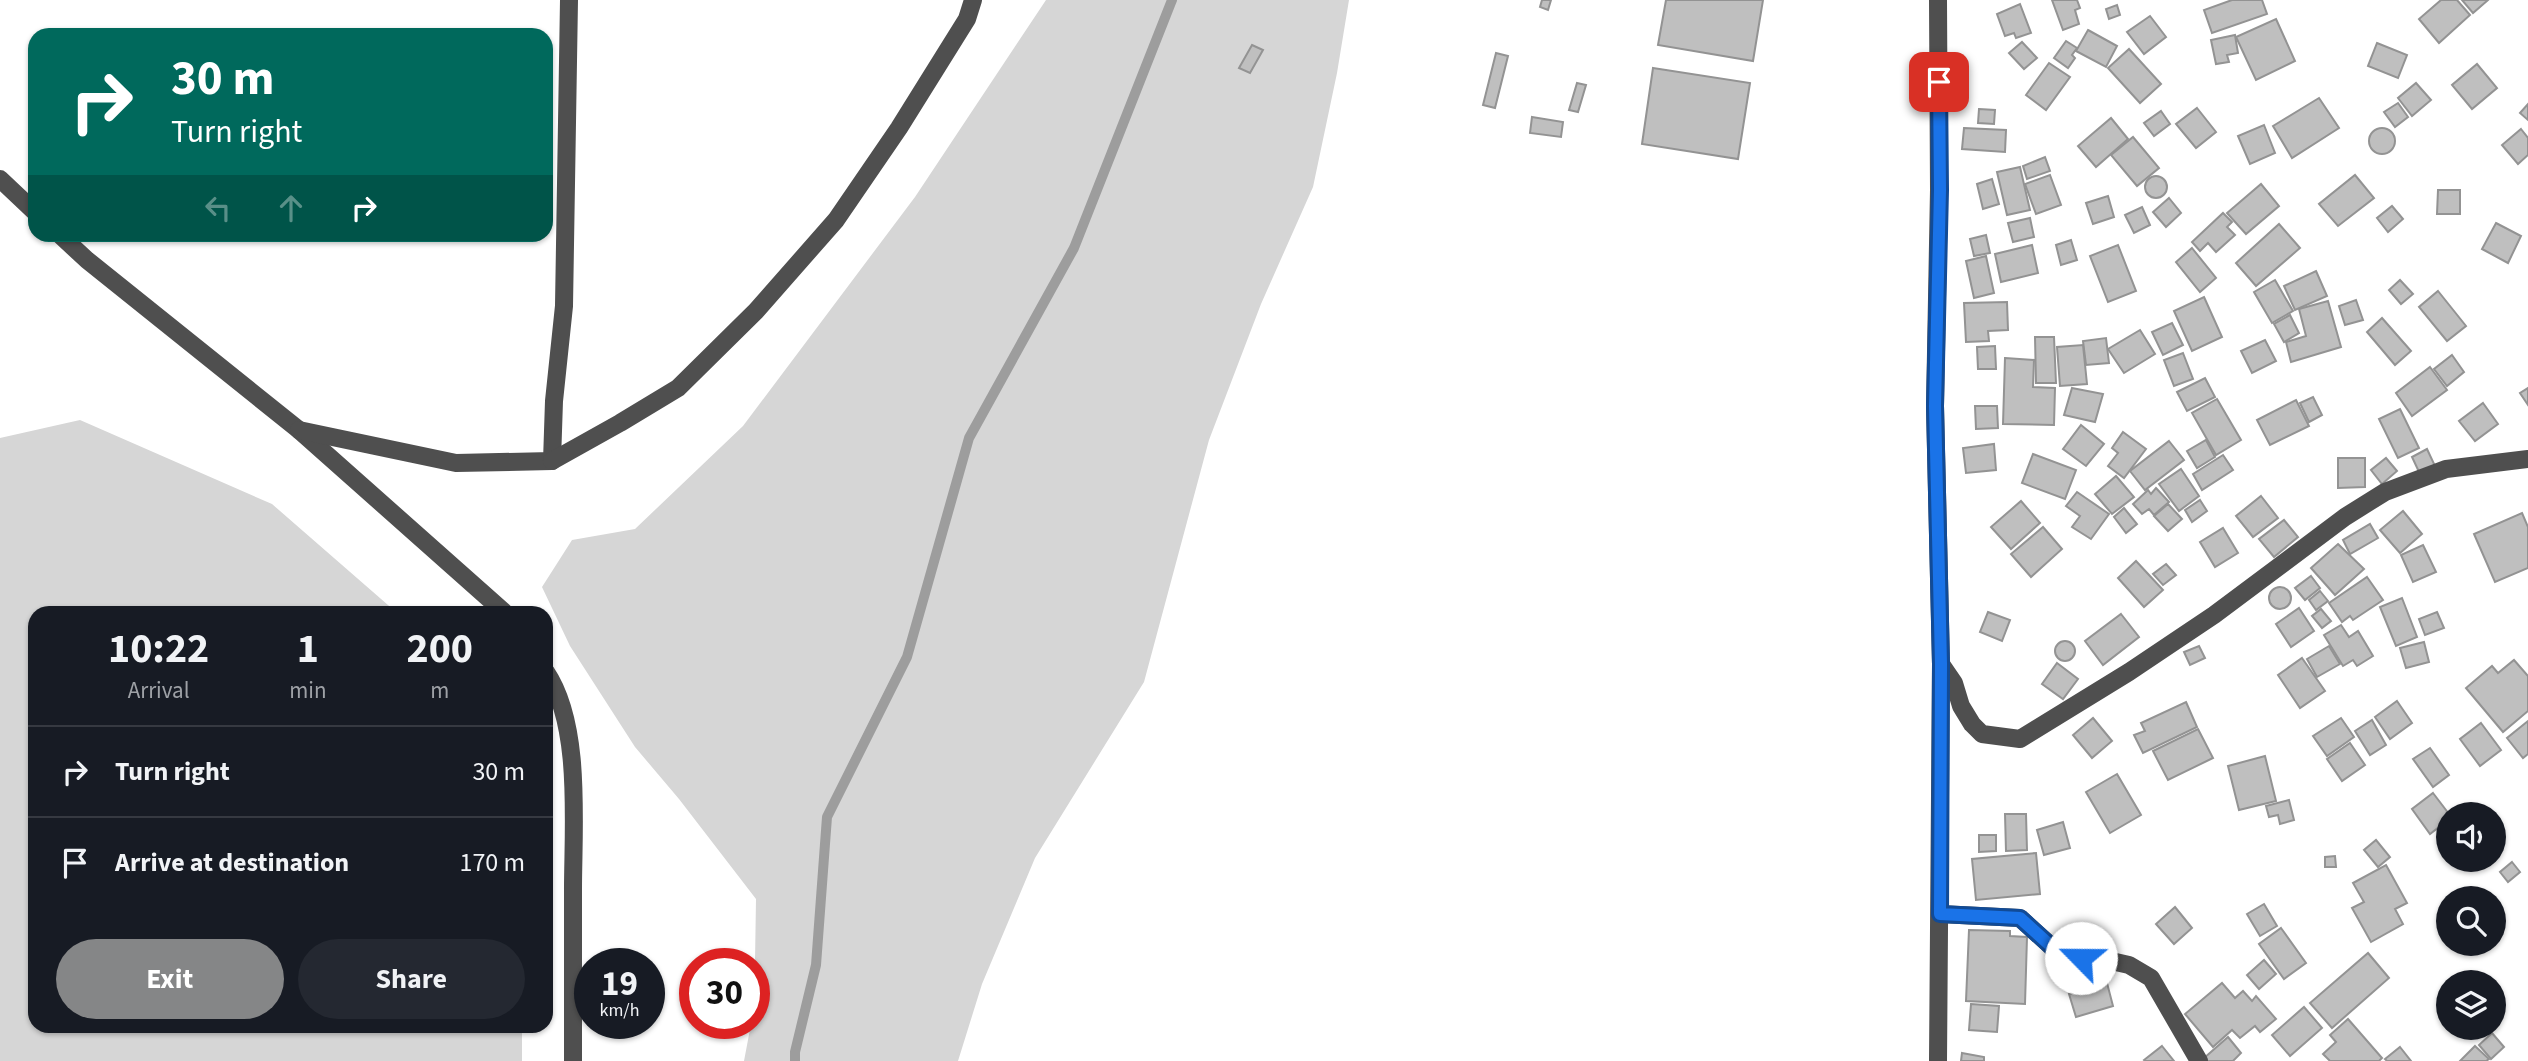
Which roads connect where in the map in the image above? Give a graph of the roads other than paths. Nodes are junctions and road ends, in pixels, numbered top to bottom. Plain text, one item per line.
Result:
1 (569, 0) edge
2 (973, 0) edge
3 (1938, 0) edge
4 (0, 179) edge
5 (28, 205) edge
6 (68, 242) edge
7 (299, 430) junction
8 (2528, 459) edge
9 (552, 461) junction
10 (497, 606) edge
11 (1941, 664) junction
12 (553, 687) edge
13 (1940, 914) junction
14 (573, 1061) edge
15 (1938, 1061) edge
16 (2199, 1061) edge

1 - 9 street
2 - 9 street
3 - 11 street
4 - 5 street
6 - 7 street
7 - 9 street
7 - 10 street
8 - 11 street
11 - 13 street
12 - 14 street
13 - 15 street
13 - 16 street

